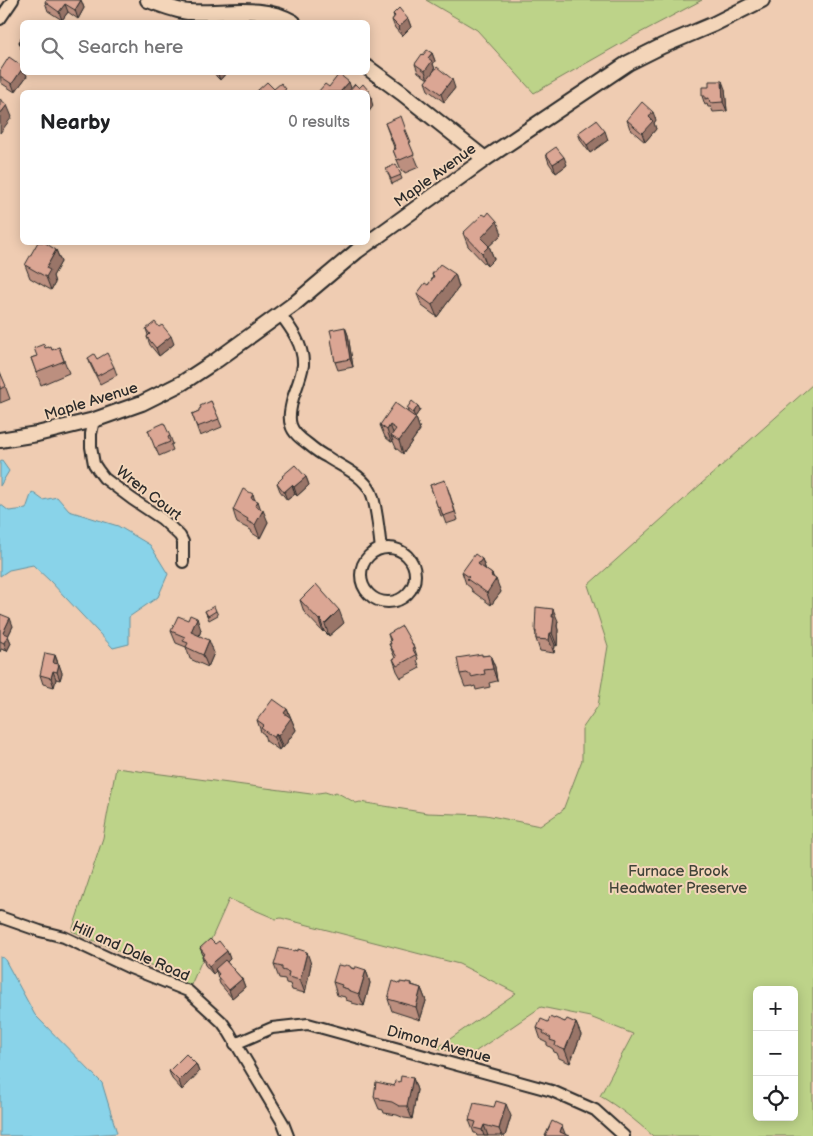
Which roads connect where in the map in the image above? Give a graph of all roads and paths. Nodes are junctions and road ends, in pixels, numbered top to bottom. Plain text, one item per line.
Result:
1 (13, 0) edge
2 (148, 0) edge
3 (762, 0) edge
4 (0, 19) edge
5 (289, 20) edge
6 (370, 69) edge
7 (485, 158) junction
8 (370, 242) edge
9 (367, 245) edge
10 (280, 314) junction
11 (94, 420) junction
12 (0, 440) edge
13 (381, 549) junction
14 (184, 562) dead end
15 (0, 917) edge
16 (234, 1041) junction
17 (288, 1136) edge
18 (624, 1136) edge

1 - 4 street
2 - 5 street
3 - 7 street, Maple Avenue
6 - 7 street
7 - 8 street, Maple Avenue
9 - 10 street, Maple Avenue
10 - 11 street, Maple Avenue
10 - 13 street
11 - 12 street, Maple Avenue
11 - 14 street, Wren Court
13 - 13 street
15 - 16 street, Hill and Dale Road
16 - 17 street, Hill and Dale Road
16 - 18 street, Dimond Avenue

